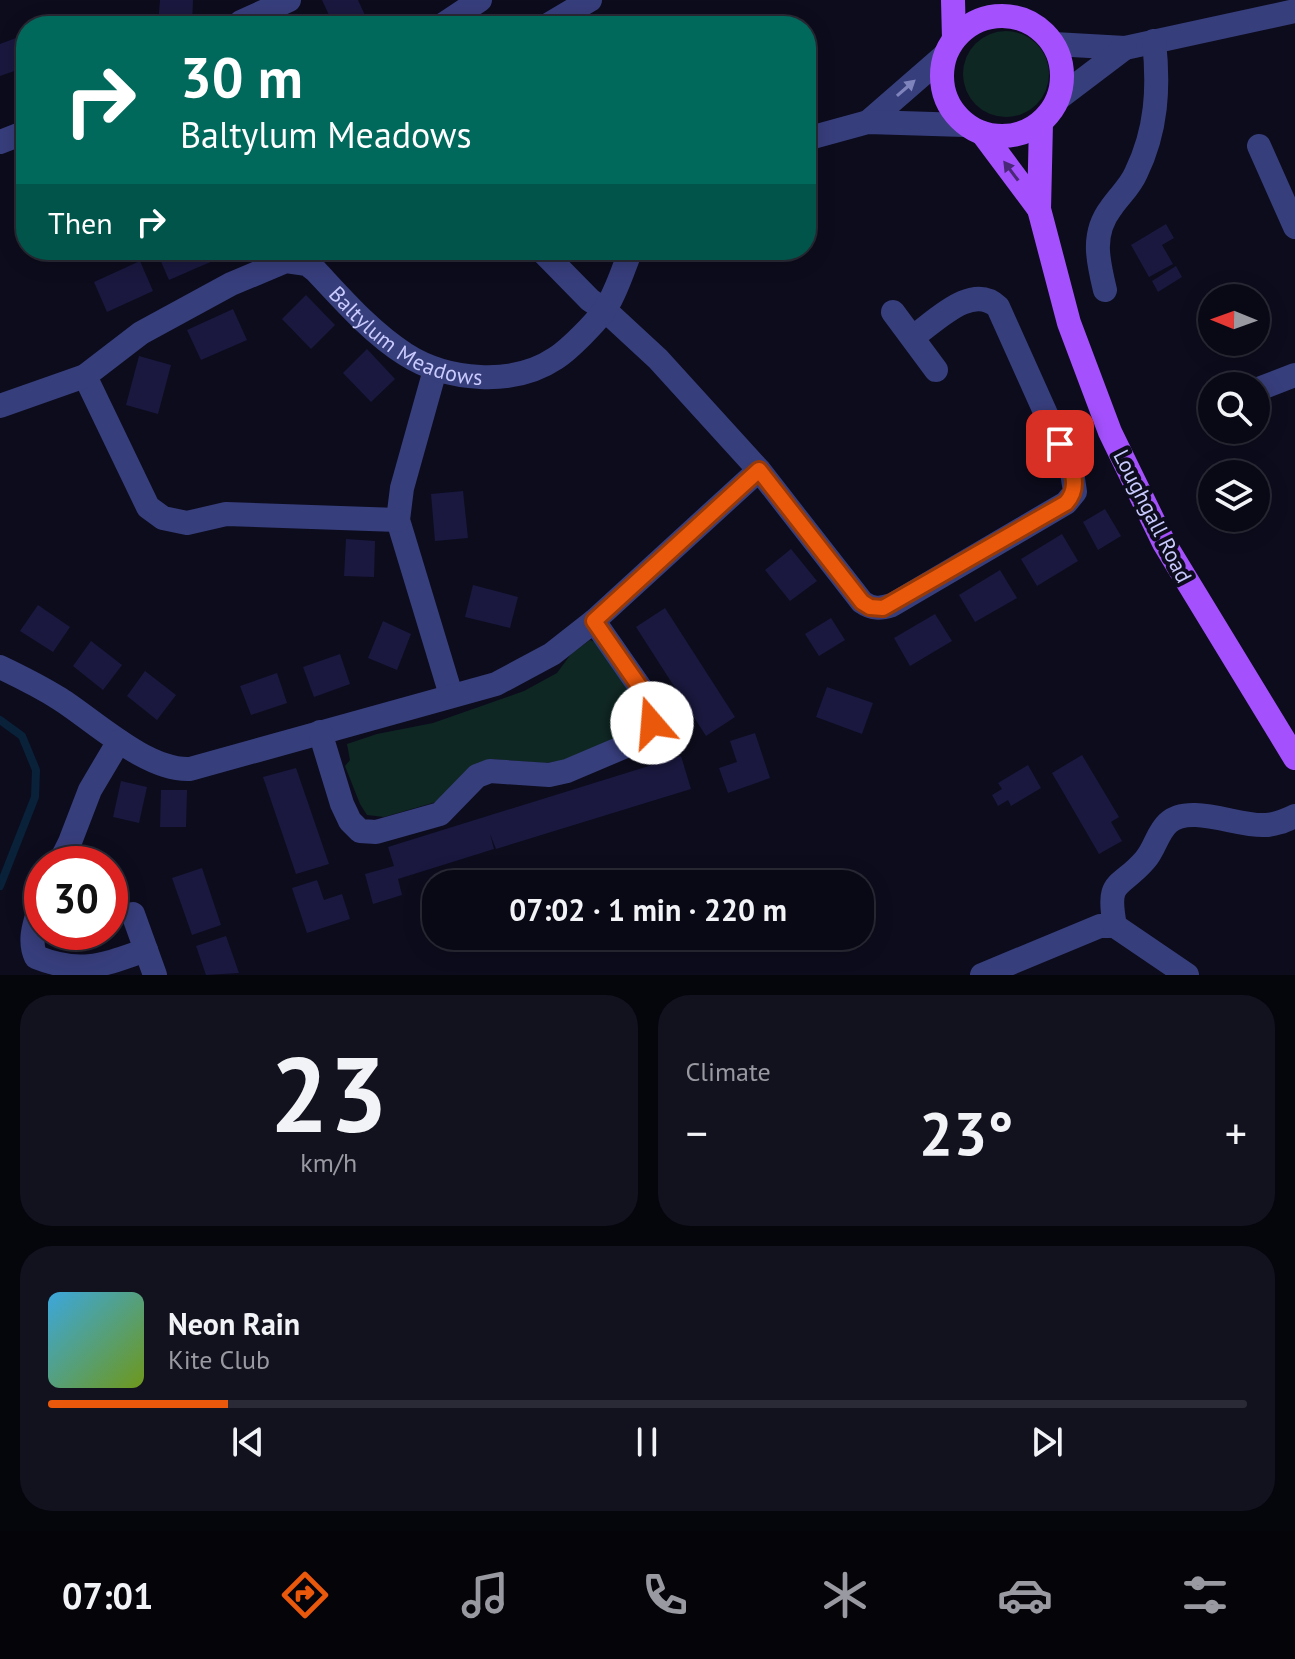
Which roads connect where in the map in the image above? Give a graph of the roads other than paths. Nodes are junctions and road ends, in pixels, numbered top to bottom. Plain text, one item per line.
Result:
1 (289, 0) edge
2 (480, 0) edge
3 (590, 0) edge
4 (953, 0) edge
5 (998, 8) edge
6 (1295, 11) edge
7 (271, 16) edge
8 (456, 16) edge
9 (563, 16) edge
10 (1154, 41) junction
11 (1054, 44) junction
12 (950, 47) junction
13 (1125, 48) junction
14 (1059, 98) junction
15 (868, 122) junction
16 (1041, 123) junction
17 (974, 129) junction
18 (816, 136) edge
19 (1259, 146) dead end
20 (1039, 209) junction
21 (1295, 227) edge
22 (551, 260) edge
23 (627, 260) edge
24 (1105, 290) dead end
25 (605, 310) junction
26 (893, 312) dead end
27 (913, 337) junction
28 (435, 370) junction
29 (936, 370) dead end
30 (1295, 375) edge
31 (85, 376) junction
32 (1270, 385) edge
33 (0, 406) edge
34 (759, 470) junction
35 (398, 520) junction
36 (594, 621) junction
37 (0, 667) edge
38 (451, 695) junction
39 (320, 732) junction
40 (119, 741) junction
41 (1295, 758) edge
42 (1295, 816) edge
43 (68, 846) edge
44 (133, 914) dead end
45 (1115, 926) junction
46 (33, 950) edge
47 (146, 950) junction
48 (155, 975) edge
49 (982, 975) edge
50 (1187, 975) edge

1 - 7 street
2 - 8 street
3 - 9 street
4 - 12 main road
5 - 11 main road
5 - 12 main road
6 - 10 street
10 - 13 street
10 - 24 street
11 - 13 street
11 - 14 main road
15 -> 12 street
12 - 17 main road
13 - 14 street
14 - 16 main road
15 - 17 street
15 - 18 street
16 - 17 main road
16 - 20 main road, Loughgall Road
20 -> 17 main road, Loughgall Road
19 - 21 street
20 - 41 main road, Loughgall Road
22 - 25 street
23 - 25 street, Baltylum Meadows
25 - 28 street, Baltylum Meadows
25 - 34 street
26 - 27 street
27 - 29 street
27 - 34 street
28 - 31 street, Baltylum Meadows
28 - 35 street
30 - 32 street
31 - 33 street, Baltylum Meadows
31 - 35 street
34 - 36 street
35 - 38 street
36 - 38 street
36 - 39 street
37 - 40 street
38 - 39 street
39 - 40 street
40 - 43 street
42 - 45 street
44 - 47 street
45 - 49 street
45 - 50 street
46 - 47 street
47 - 48 street

